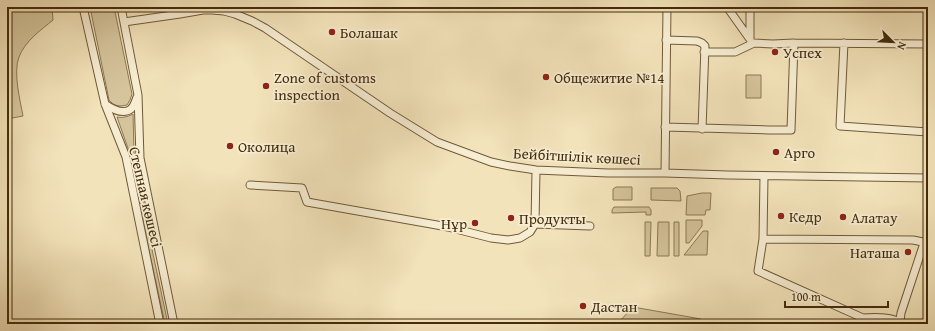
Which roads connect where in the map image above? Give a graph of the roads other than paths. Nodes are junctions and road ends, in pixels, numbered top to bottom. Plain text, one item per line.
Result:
1 (83, 7) edge
2 (121, 7) edge
3 (667, 7) edge
4 (726, 7) edge
5 (750, 7) edge
6 (124, 22) junction
7 (666, 40) junction
8 (752, 41) junction
9 (794, 43) junction
10 (844, 43) junction
11 (928, 44) edge
12 (704, 52) junction
13 (138, 95) junction
14 (105, 104) junction
15 (666, 127) junction
16 (702, 129) junction
17 (928, 132) edge
18 (536, 170) junction
19 (665, 173) junction
20 (764, 176) junction
21 (928, 178) edge
22 (250, 185) dead end
23 (535, 224) junction
24 (590, 226) dead end
25 (764, 239) junction
26 (926, 243) edge
27 (903, 323) edge
28 (160, 324) edge
29 (174, 324) edge

1 - 14 street, Степная көшесі
2 - 6 street, Степная көшесі
3 - 7 street
4 - 8 street
5 - 8 street
6 - 13 street, Степная көшесі
6 - 18 street, Бейбітшілік көшесі
7 - 12 street
7 - 15 street
8 - 9 street
8 - 12 street
9 - 10 street
9 - 16 street
10 - 11 street
10 - 17 street
12 - 16 street
13 - 14 street
13 - 29 street, Степная көшесі
14 - 28 street, Степная көшесі
15 - 16 street
15 - 19 street
18 - 19 street, Бейбітшілік көшесі
18 - 23 street
19 - 20 street, Бейбітшілік көшесі
20 - 21 street, Бейбітшілік көшесі
20 - 25 street
22 - 23 street
23 - 24 street
25 - 26 street
25 - 27 street
26 - 27 street

